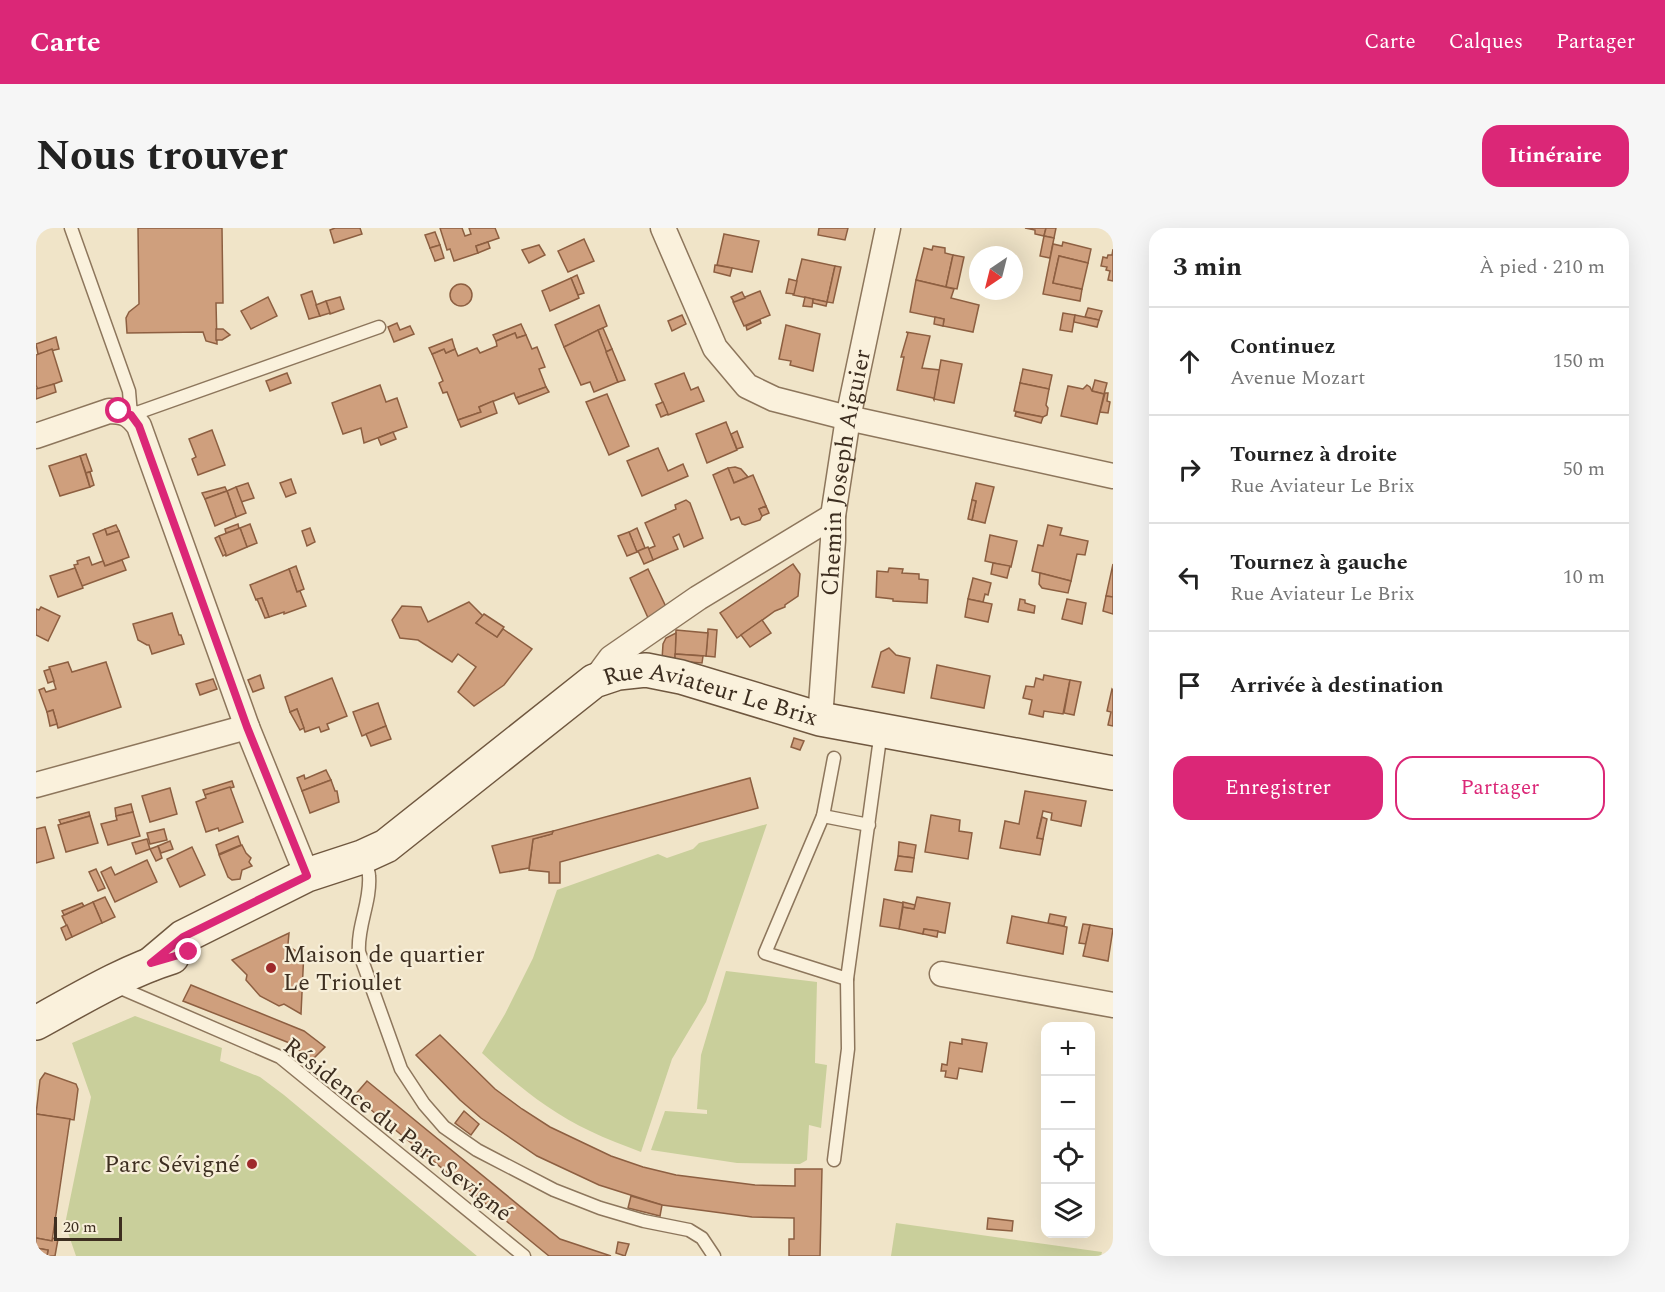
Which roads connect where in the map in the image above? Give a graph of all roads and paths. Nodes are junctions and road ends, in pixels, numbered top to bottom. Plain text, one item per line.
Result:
1 (70, 228) edge
2 (663, 228) edge
3 (888, 228) edge
4 (379, 327) dead end
5 (131, 415) junction
6 (848, 418) junction
7 (36, 436) edge
8 (1113, 477) edge
9 (833, 516) junction
10 (594, 681) junction
11 (820, 719) junction
12 (247, 727) junction
13 (881, 730) junction
14 (834, 758) dead end
15 (1113, 773) edge
16 (36, 784) edge
17 (823, 816) junction
18 (868, 825) junction
19 (362, 857) junction
20 (307, 876) junction
21 (151, 963) junction
22 (942, 974) dead end
23 (847, 979) junction
24 (109, 984) junction
25 (1113, 1005) edge
26 (36, 1023) edge
27 (834, 1160) dead end
28 (524, 1256) edge
29 (714, 1256) edge

1 - 5 lane
2 - 6 street
3 - 6 street, Chemin Joseph Aiguier
4 - 5 lane
5 - 7 street
5 - 12 street
6 - 8 street
6 - 9 street, Chemin Joseph Aiguier
9 - 10 street
9 - 11 street, Chemin Joseph Aiguier
10 - 11 main road, Rue Aviateur Le Brix
10 - 19 main road, Rue Aviateur Le Brix
11 - 13 main road, Rue Aviateur Le Brix
12 - 16 street
12 - 20 street
13 - 15 main road, Rue Aviateur Le Brix
13 - 18 lane
14 - 17 lane
17 - 18 lane
17 - 23 lane
18 - 23 lane
19 - 20 main road, Rue Aviateur Le Brix
19 - 21 main road, Rue Aviateur Le Brix
19 - 29 lane
20 - 21 main road, Rue Aviateur Le Brix
21 - 24 main road, Rue Aviateur Le Brix
22 - 25 street
23 - 27 lane
24 - 26 main road, Rue Aviateur Le Brix
24 - 28 lane, Résidence du Parc Sevigné

